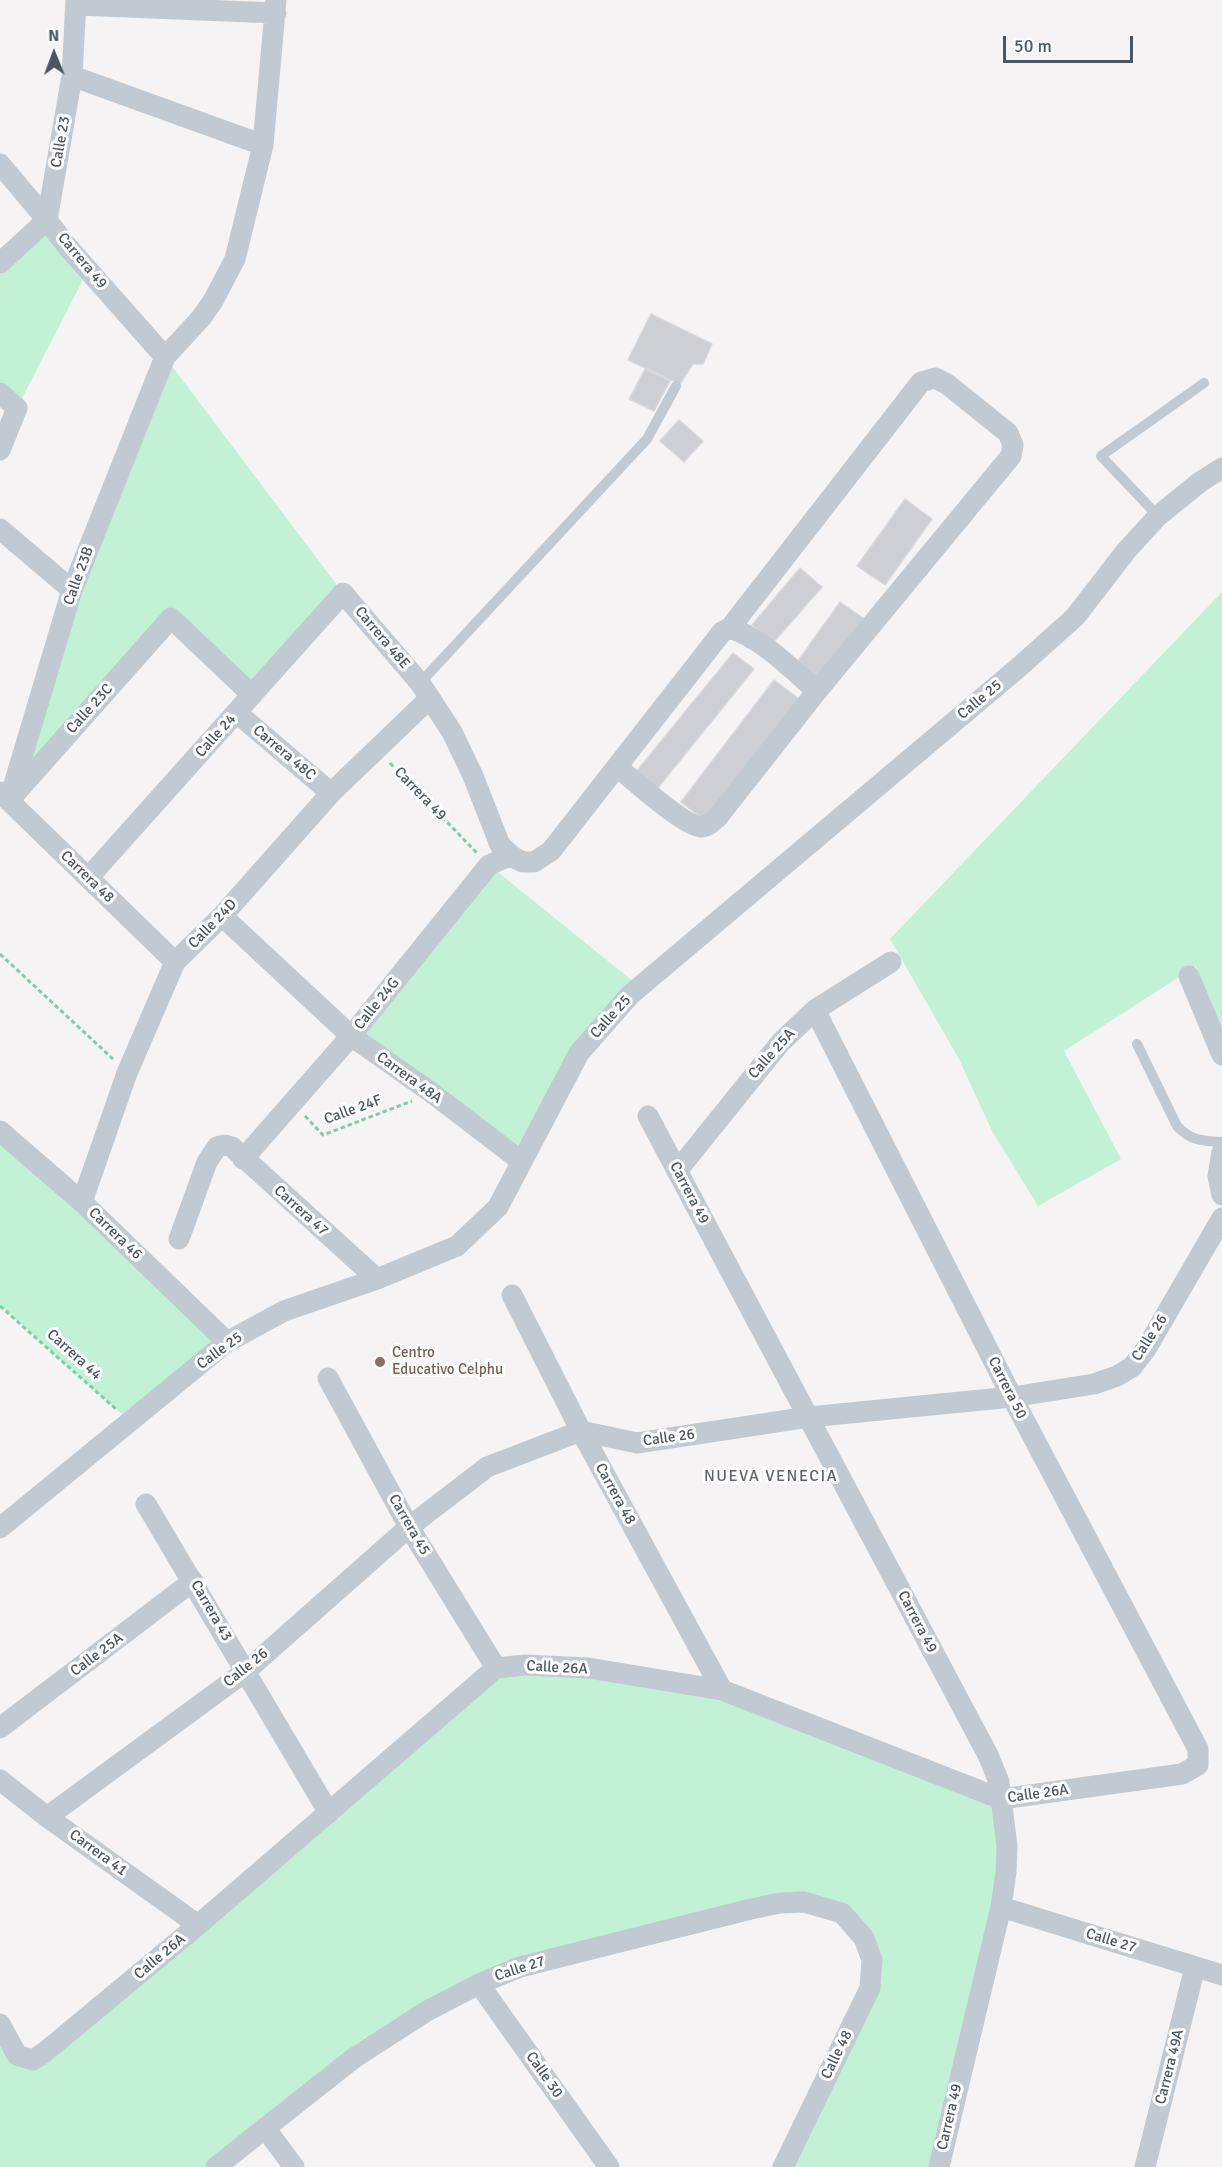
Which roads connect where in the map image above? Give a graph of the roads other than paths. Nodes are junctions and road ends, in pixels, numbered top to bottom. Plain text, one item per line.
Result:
1 (76, 2) edge
2 (276, 6) edge
3 (72, 76) junction
4 (263, 145) junction
5 (0, 164) edge
6 (47, 220) junction
7 (0, 263) edge
8 (165, 357) junction
9 (1204, 383) dead end
10 (676, 386) dead end
11 (0, 393) edge
12 (0, 450) edge
13 (1222, 468) edge
14 (1158, 516) junction
15 (0, 529) edge
16 (72, 590) junction
17 (343, 593) joint
18 (730, 628) junction
19 (425, 691) junction
20 (817, 691) junction
21 (252, 695) junction
22 (237, 713) junction
23 (617, 767) junction
24 (331, 793) junction
25 (5, 796) edge
26 (513, 857) junction
27 (88, 878) junction
28 (222, 916) junction
29 (175, 962) junction
30 (891, 962) dead end
31 (1189, 976) dead end
32 (815, 1010) junction
33 (351, 1036) junction
34 (1137, 1044) dead end
35 (1222, 1054) edge
36 (648, 1116) dead end
37 (0, 1131) edge
38 (1222, 1142) edge
39 (1222, 1152) edge
40 (243, 1159) junction
41 (521, 1161) junction
42 (677, 1171) junction
43 (1222, 1195) edge
44 (82, 1202) junction
45 (1222, 1218) edge
46 (179, 1239) dead end
47 (377, 1279) junction
48 (512, 1295) dead end
49 (227, 1342) junction
50 (328, 1378) dead end
51 (1012, 1397) junction
52 (809, 1417) junction
53 (581, 1431) junction
54 (146, 1503) dead end
55 (409, 1527) junction
56 (0, 1528) edge
57 (193, 1581) junction
58 (496, 1668) junction
59 (246, 1671) junction
60 (722, 1690) junction
61 (0, 1728) edge
62 (1198, 1765) joint
63 (0, 1780) edge
64 (1001, 1799) junction
65 (329, 1813) junction
66 (47, 1817) junction
67 (1001, 1908) junction
68 (198, 1925) junction
69 (864, 1938) joint
70 (1195, 1967) junction
71 (1222, 1975) edge
72 (479, 1984) junction
73 (0, 2024) edge
74 (265, 2128) junction
75 (216, 2167) edge
76 (294, 2167) edge
77 (609, 2167) edge
78 (783, 2167) edge
79 (939, 2167) edge
80 (1145, 2167) edge

1 - 2 street
1 - 3 street, Calle 23
2 - 4 street
3 - 4 street
3 - 6 street, Calle 23
4 - 8 street
5 - 6 street, Carrera 49
6 - 7 street
6 - 8 street, Carrera 49
8 - 16 street, Calle 23B
9 - 14 lane
10 - 19 lane
11 - 12 street
13 - 14 street, Calle 25
14 - 41 street, Calle 25
15 - 16 street
16 - 25 street, Calle 23B
17 - 19 street, Carrera 48E
17 - 21 street, Calle 24
18 - 20 street
18 - 20 street
18 - 23 street
19 - 24 street, Calle 24D
19 - 26 street, Carrera 48E
20 - 23 street
21 - 22 street, Calle 24
21 - 25 street, Calle 23C
22 - 24 street, Carrera 48C
22 - 27 street, Calle 24
23 - 26 street
24 - 28 street, Calle 24D
25 - 27 street, Carrera 48
26 - 33 street, Calle 24G
27 - 29 street, Carrera 48
28 - 29 street, Calle 24D
28 - 33 street, Carrera 48A
29 - 44 street, Calle 24D
30 - 32 street, Calle 25A
31 - 35 street
32 - 42 street, Calle 25A
32 - 51 street, Carrera 50
33 - 40 street, Calle 24G
33 - 41 street, Carrera 48A
34 - 38 lane
36 - 42 street, Carrera 49
37 - 44 street, Carrera 46
39 - 43 street
40 - 46 street, Carrera 47
40 - 47 street, Carrera 47
41 - 47 street, Calle 25
42 - 52 street, Carrera 49
44 - 49 street, Carrera 46
45 - 51 street, Calle 26
47 - 49 street, Calle 25
48 - 53 street, Carrera 48
49 - 56 street, Calle 25
50 - 55 street, Carrera 45
51 - 52 street, Calle 26
51 - 62 street, Carrera 50
52 - 53 street, Calle 26
52 - 64 street, Carrera 49
53 - 55 street, Calle 26
53 - 60 street, Carrera 48
54 - 57 street, Carrera 43
55 - 58 street, Carrera 45
55 - 59 street, Calle 26
57 - 59 street, Carrera 43
57 - 61 street, Calle 25A
58 - 60 street, Calle 26A
58 - 65 street, Calle 26A
59 - 65 street, Carrera 43
59 - 66 street, Calle 26
60 - 64 street, Calle 26A
62 - 64 street, Calle 26A
63 - 66 street, Carrera 41
64 - 67 street, Carrera 49
65 - 68 street, Calle 26A
66 - 68 street, Carrera 41
67 - 70 street, Calle 27
67 - 79 street, Carrera 49
68 - 73 street, Calle 26A
69 - 72 street, Calle 27
69 - 78 street, Calle 48
70 - 71 street, Calle 27
70 - 80 street, Carrera 49A
72 - 74 street, Calle 27
72 - 77 street, Calle 30
74 - 75 street, Calle 27
74 - 76 street

